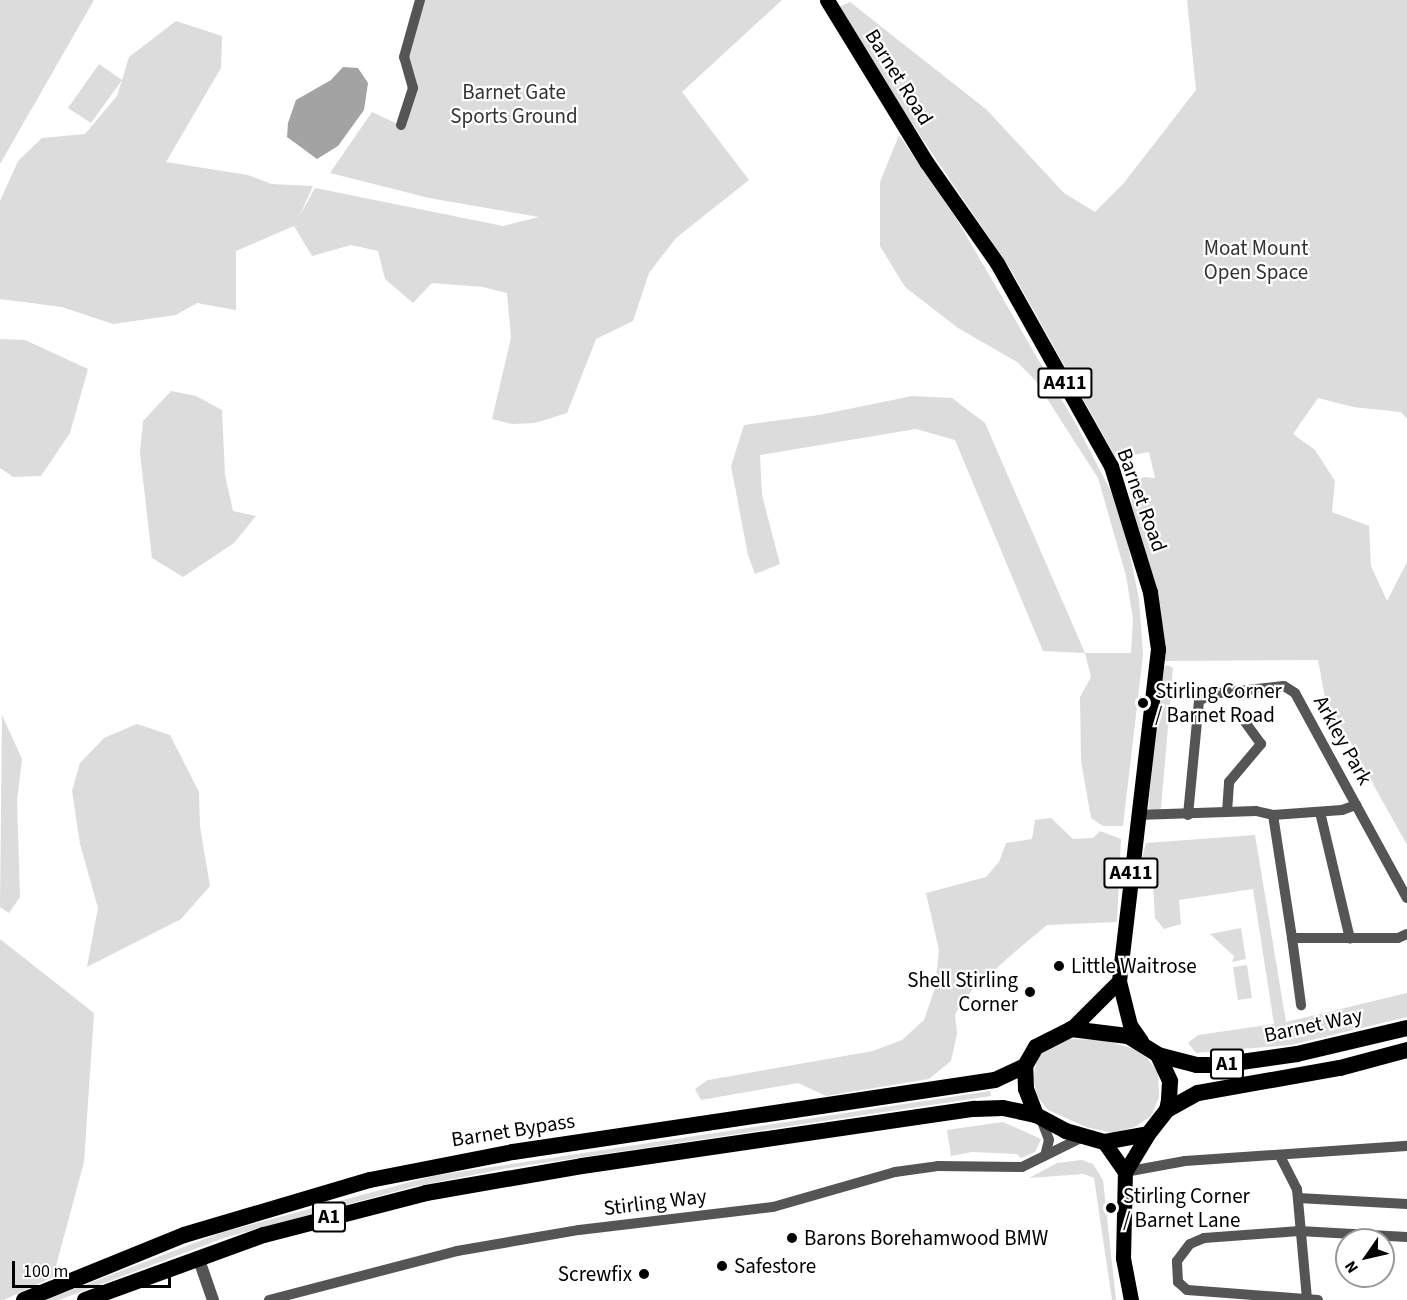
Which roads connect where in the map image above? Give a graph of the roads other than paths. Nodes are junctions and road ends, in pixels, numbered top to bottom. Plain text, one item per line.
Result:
1 (420, 0) edge
2 (826, 0) edge
3 (401, 125) dead end
4 (1245, 722) dead end
5 (1356, 805) junction
6 (1227, 812) junction
7 (1320, 812) junction
8 (1137, 815) junction
9 (1188, 815) junction
10 (1273, 815) junction
11 (1407, 898) edge
12 (1407, 934) edge
13 (1292, 938) junction
14 (1350, 939) junction
15 (1119, 981) junction
16 (1301, 1005) dead end
17 (1407, 1028) edge
18 (1071, 1029) junction
19 (1141, 1041) junction
20 (1407, 1050) edge
21 (1158, 1055) junction
22 (1025, 1066) junction
23 (1167, 1110) junction
24 (1039, 1117) junction
25 (1148, 1134) junction
26 (1085, 1137) junction
27 (1104, 1142) junction
28 (1407, 1146) edge
29 (1045, 1156) junction
30 (1280, 1156) junction
31 (1125, 1172) junction
32 (1298, 1198) junction
33 (1407, 1204) edge
34 (1299, 1231) junction
35 (1407, 1237) edge
36 (198, 1257) junction
37 (1307, 1299) edge
38 (24, 1300) edge
39 (86, 1300) edge
40 (213, 1300) edge
41 (269, 1300) edge
42 (1131, 1300) edge
43 (1318, 1300) edge

1 - 3 street
2 - 8 main road, Barnet Road / A411
4 - 6 street
5 - 7 street, Arkley Park
5 - 9 street, Arkley Park
5 - 11 street, Arkley Park
6 - 9 street, Arkley Park
6 - 10 street, Arkley Park
7 - 10 street, Arkley Park
7 - 14 street
8 - 9 street, Arkley Park
8 - 15 main road, Barnet Road / A411
10 - 13 street
12 - 14 street
13 - 14 street
13 - 16 street
15 - 18 main road
15 - 19 main road, Barnet Road / A411
17 - 21 highway, Barnet Way / A1
18 - 19 highway
18 - 22 highway
19 - 21 highway
20 - 23 highway, A1
21 - 23 highway
22 - 24 highway
22 - 38 highway, Barnet Bypass / A1
23 - 25 highway
24 - 26 highway
24 - 29 street
24 - 36 highway, A1
25 - 27 highway
25 - 31 main road
26 - 27 highway
26 - 29 street, Stirling Way
27 - 31 main road
28 - 30 street
29 - 41 street, Stirling Way
30 - 31 street
30 - 32 street
31 - 42 main road
32 - 33 street
32 - 34 street
34 - 35 street
34 - 37 street
34 - 37 street
36 - 39 highway, A1
36 - 40 street
37 - 43 street

